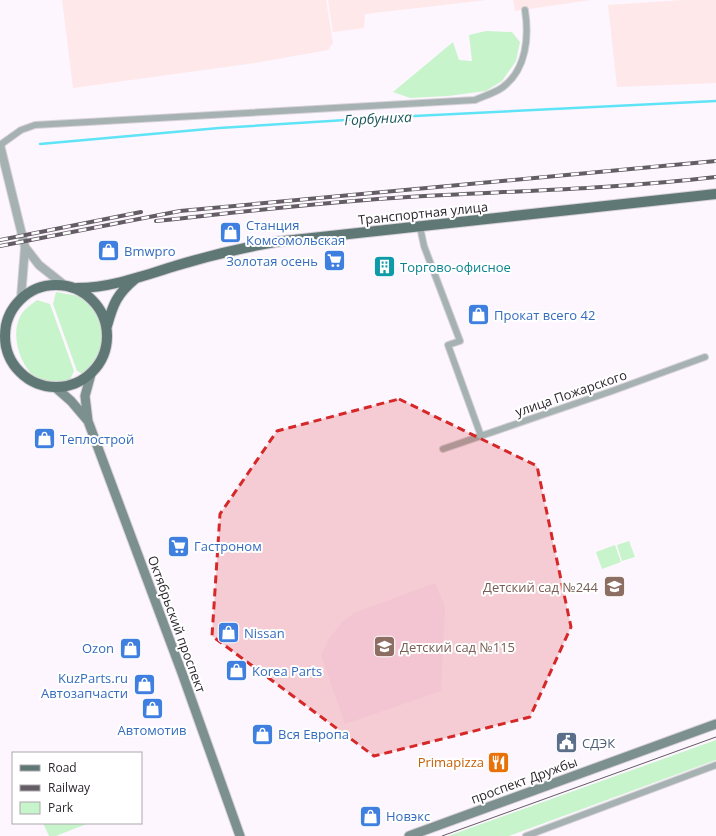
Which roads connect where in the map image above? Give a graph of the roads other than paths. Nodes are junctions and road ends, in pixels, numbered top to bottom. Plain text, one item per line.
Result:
1 (525, 10) dead end
2 (0, 145) edge
3 (716, 194) edge
4 (420, 227) junction
5 (25, 247) junction
6 (137, 278) junction
7 (62, 284) junction
8 (77, 288) junction
9 (21, 298) junction
10 (9, 314) junction
11 (0, 322) edge
12 (107, 326) junction
13 (4, 350) edge
14 (705, 357) dead end
15 (91, 374) junction
16 (55, 387) junction
17 (88, 421) junction
18 (481, 436) junction
19 (443, 449) dead end
20 (716, 724) edge
21 (716, 765) edge
22 (240, 836) edge
23 (409, 836) edge
24 (526, 836) edge

1 - 2 street
2 - 5 street
3 - 4 main road, Транспортная улица
4 - 6 main road, Транспортная улица
4 - 18 street
5 - 7 street
5 - 9 street
6 - 8 main road, Транспортная улица
6 - 12 main road, Транспортная улица
7 - 8 main road
7 - 9 main road
8 - 12 main road
9 - 10 main road
10 - 11 main road
10 - 13 main road
12 - 15 main road
13 - 16 main road
14 - 18 street, улица Пожарского
15 - 16 main road
15 - 17 main road, Октябрьский проспект
16 - 17 main road, Октябрьский проспект
17 - 22 main road, Октябрьский проспект
18 - 19 street, улица Пожарского
20 - 23 main road, проспект Дружбы
21 - 24 street

